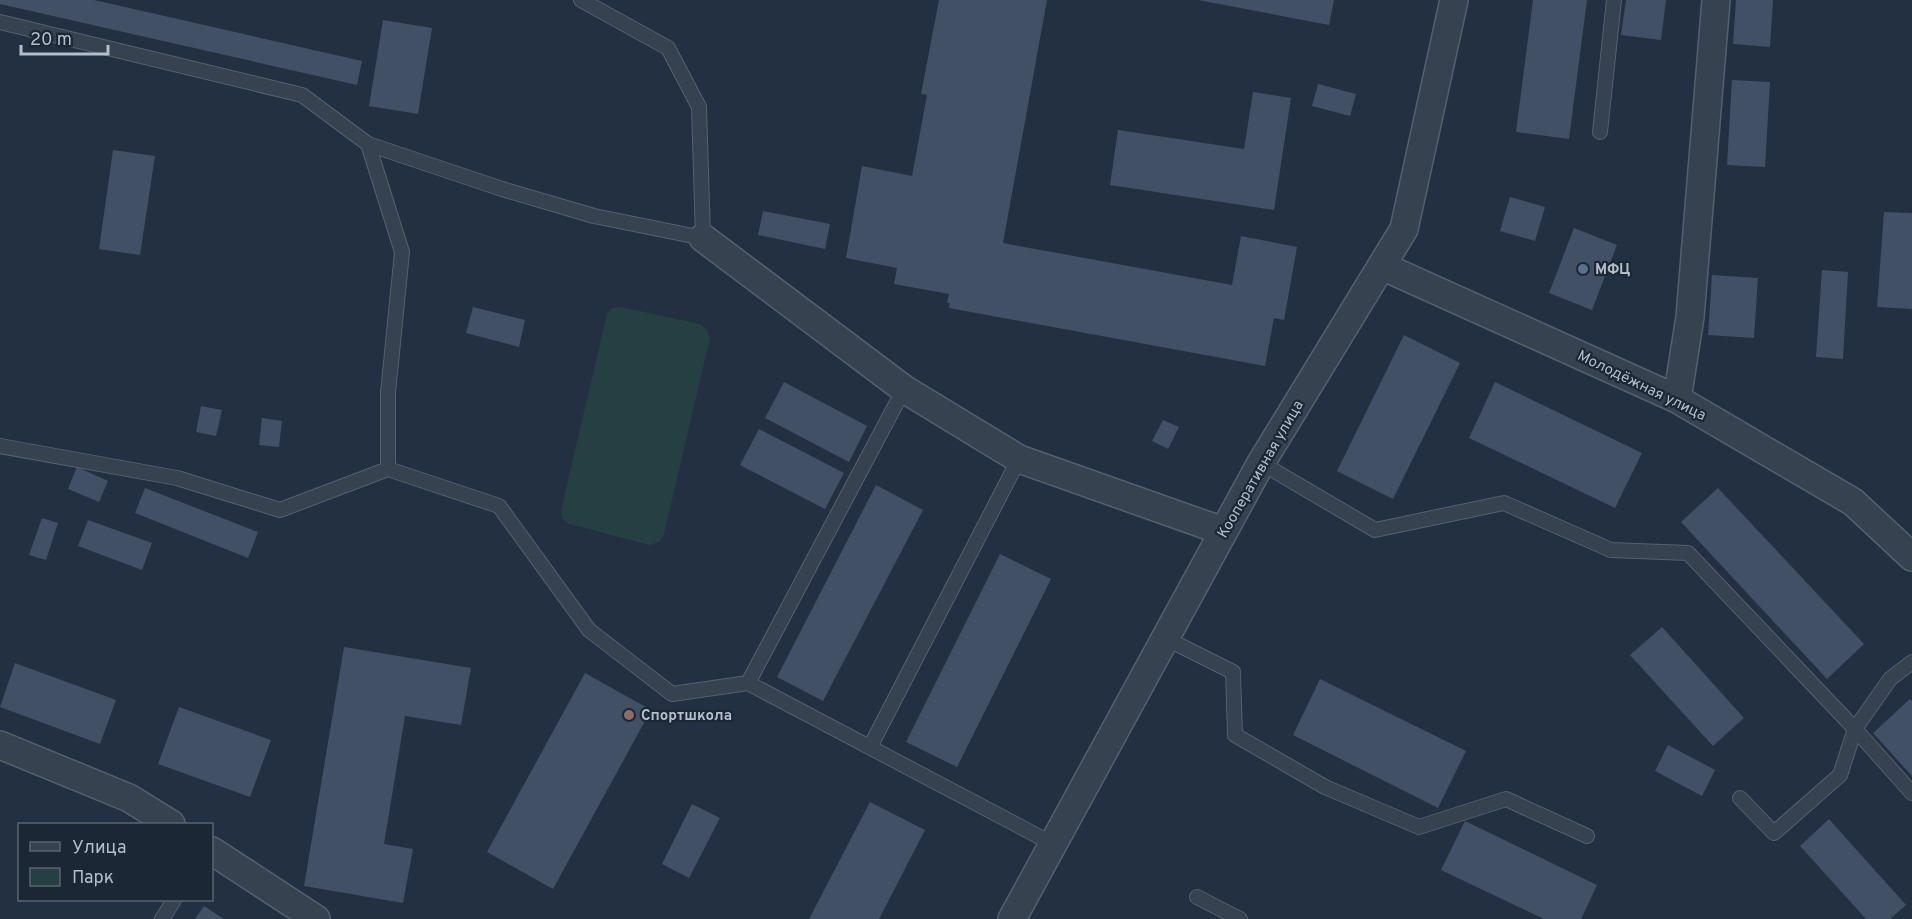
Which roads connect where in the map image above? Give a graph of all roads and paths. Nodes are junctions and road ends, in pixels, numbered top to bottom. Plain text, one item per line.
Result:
1 (581, 0) edge
2 (1454, 0) edge
3 (1614, 0) edge
4 (1716, 0) edge
5 (0, 22) edge
6 (1600, 132) dead end
7 (368, 144) junction
8 (703, 238) junction
9 (1382, 266) junction
10 (904, 389) junction
11 (1677, 399) junction
12 (0, 446) edge
13 (1019, 459) junction
14 (1261, 463) junction
15 (388, 469) junction
16 (1224, 531) junction
17 (1912, 557) edge
18 (1165, 638) junction
19 (1912, 662) edge
20 (748, 683) junction
21 (1855, 729) junction
22 (0, 745) edge
23 (870, 747) junction
24 (1912, 793) edge
25 (1740, 798) dead end
26 (168, 823) edge
27 (1587, 836) dead end
28 (1053, 844) junction
29 (213, 852) edge
30 (1197, 897) dead end
31 (173, 901) edge
32 (162, 919) edge
33 (316, 919) edge
34 (1012, 919) edge
35 (1240, 919) edge

1 - 8 lane
2 - 9 street, Кооперативная улица
3 - 6 lane
4 - 11 street
5 - 7 lane
7 - 8 lane
7 - 15 lane
8 - 10 street
9 - 11 street, Молодёжная улица
9 - 14 street, Кооперативная улица
10 - 13 street
10 - 20 lane
11 - 17 street, Молодёжная улица
12 - 15 lane
13 - 16 street
13 - 23 lane
14 - 16 street, Кооперативная улица
14 - 21 lane
15 - 20 lane
16 - 18 street, Кооперативная улица
18 - 27 lane
18 - 28 street, Кооперативная улица
19 - 21 lane
20 - 23 lane
21 - 24 lane
21 - 25 lane
22 - 26 street
23 - 28 lane
28 - 34 street, Кооперативная улица
29 - 33 street
30 - 35 lane
31 - 32 lane

